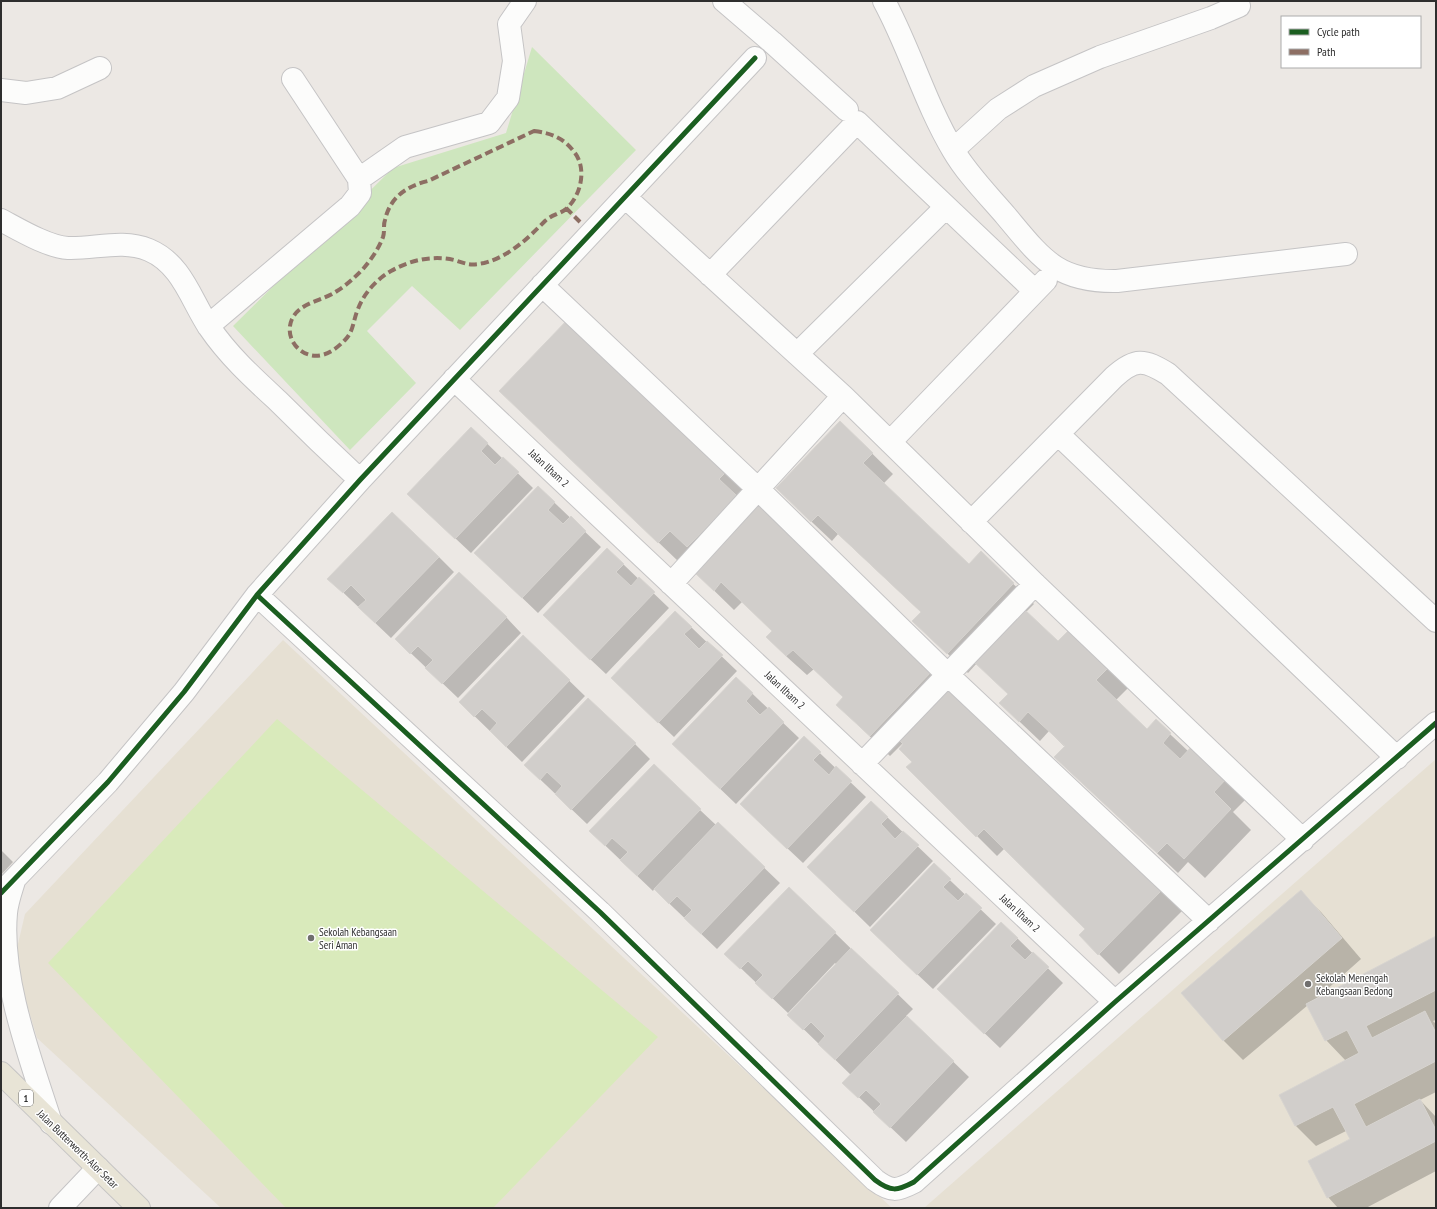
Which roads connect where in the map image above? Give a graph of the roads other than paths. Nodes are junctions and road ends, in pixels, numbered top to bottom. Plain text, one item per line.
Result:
1 (525, 1) edge
2 (724, 1) edge
3 (885, 1) edge
4 (1239, 6) dead end
5 (1207, 10) edge
6 (755, 58) dead end
7 (100, 68) dead end
8 (293, 79) dead end
9 (1, 90) edge
10 (847, 110) dead end
11 (953, 150) junction
12 (359, 179) junction
13 (625, 197) junction
14 (946, 207) junction
15 (1, 220) edge
16 (1346, 254) dead end
17 (710, 275) junction
18 (542, 285) junction
19 (208, 326) junction
20 (797, 354) junction
21 (454, 379) junction
22 (842, 396) junction
23 (1058, 434) junction
24 (890, 442) junction
25 (360, 480) junction
26 (758, 489) junction
27 (971, 522) junction
28 (671, 584) junction
29 (1035, 584) junction
30 (257, 595) junction
31 (1436, 621) edge
32 (948, 674) junction
33 (1436, 723) edge
34 (1397, 758) junction
35 (862, 764) junction
36 (1302, 840) junction
37 (7, 887) edge
38 (1209, 921) junction
39 (1115, 1002) junction
40 (1, 1073) edge
41 (51, 1123) junction
42 (98, 1168) junction
43 (131, 1205) edge
44 (60, 1208) edge

1 - 12 street
2 - 10 street
3 - 11 street
4 - 5 street
5 - 11 street
6 - 13 street
7 - 9 street
8 - 12 street
11 - 16 street
12 - 19 street
13 - 17 street
13 - 18 street
14 - 17 street
14 - 20 street
14 - 24 street
15 - 19 street
17 - 20 street
18 - 21 street
18 - 26 street
19 - 25 street
20 - 22 street
21 - 25 street
21 - 28 street, Jalan Ilham 2
22 - 24 street
22 - 26 street
23 - 27 street
23 - 31 street
23 - 34 street
24 - 27 street
25 - 30 street
26 - 28 street
26 - 32 street
27 - 29 street
28 - 35 street, Jalan Ilham 2
29 - 32 street
29 - 36 street
30 - 37 street
30 - 39 street
32 - 35 street
32 - 38 street
33 - 34 street
34 - 36 street
35 - 39 street, Jalan Ilham 2
36 - 38 street
37 - 41 street
38 - 39 street
40 - 41 main road, Jalan Butterworth-Alor Setar / 1
41 - 42 main road, Jalan Butterworth-Alor Setar / 1
42 - 43 main road, Jalan Butterworth-Alor Setar / 1
42 - 44 street

